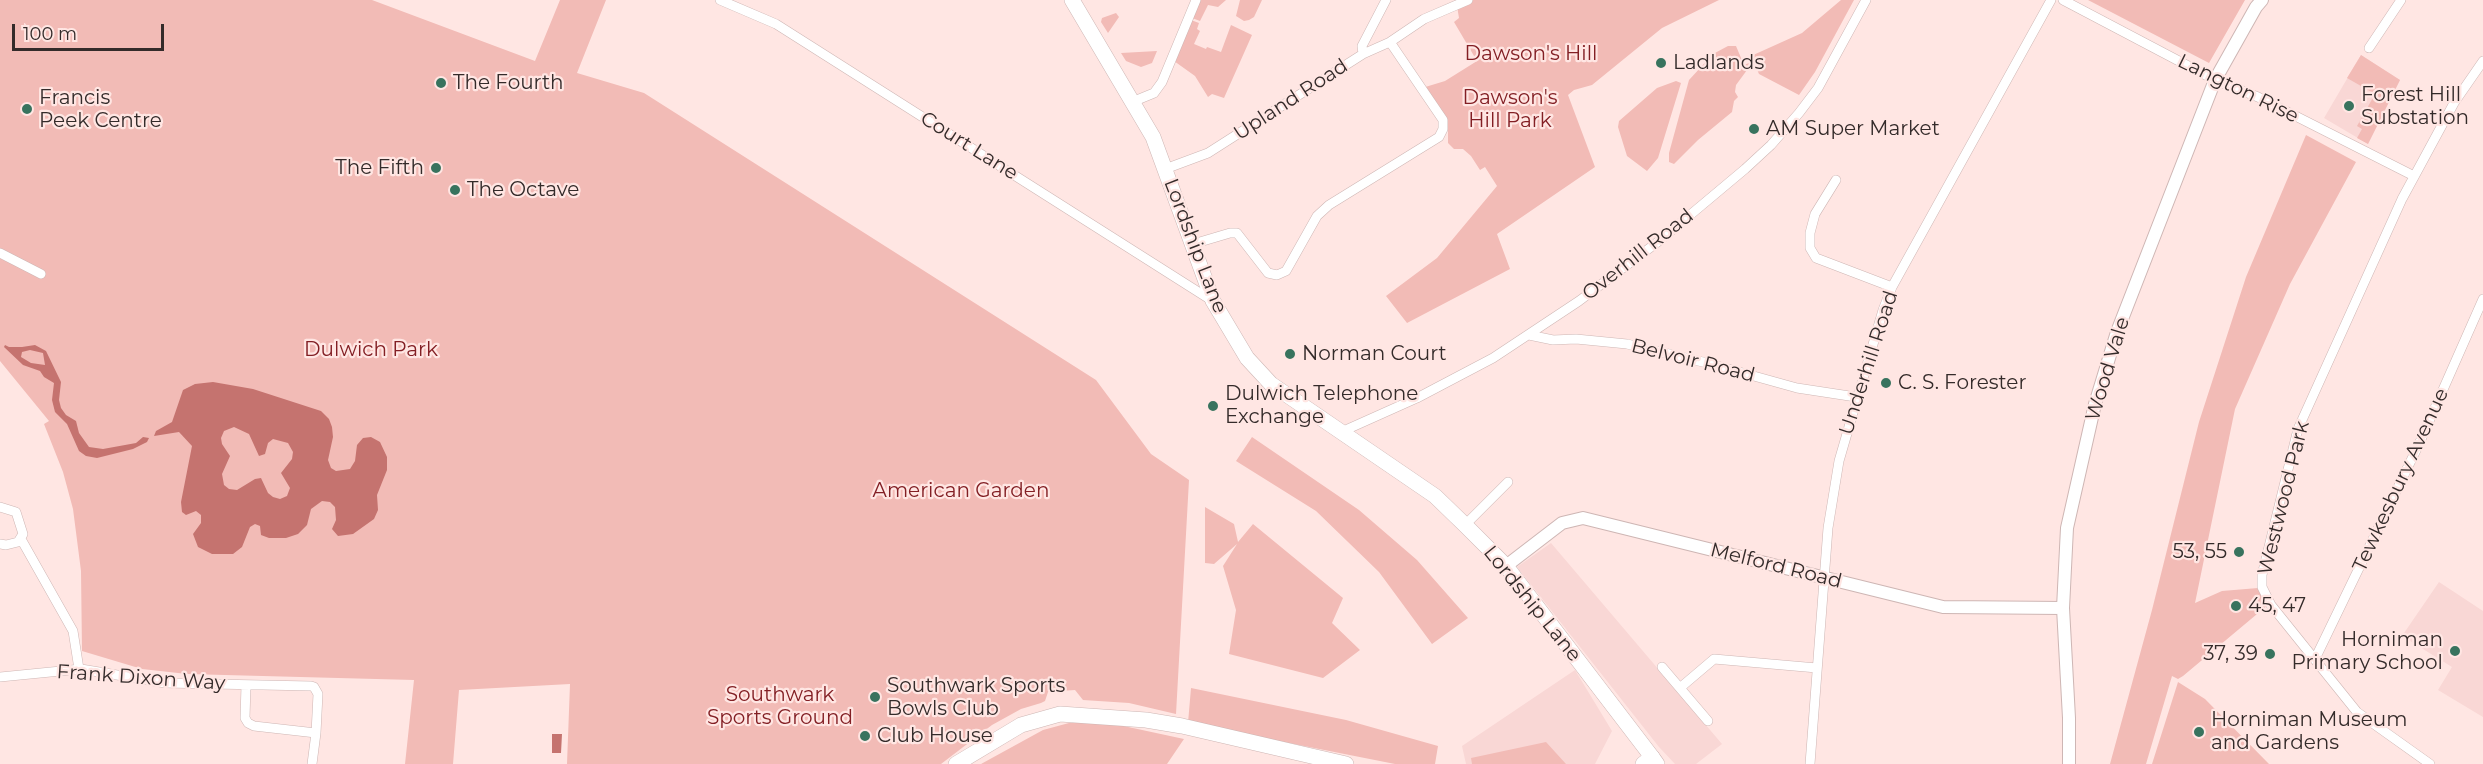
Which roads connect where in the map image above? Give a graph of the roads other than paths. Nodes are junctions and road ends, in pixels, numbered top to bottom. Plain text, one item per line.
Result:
1 (720, 0) edge
2 (1072, 0) edge
3 (1196, 0) edge
4 (1386, 0) edge
5 (1468, 0) edge
6 (1866, 0) edge
7 (2051, 0) edge
8 (2063, 0) edge
9 (2262, 0) edge
10 (2401, 0) edge
11 (1390, 42) junction
12 (2369, 48) dead end
13 (1363, 54) junction
14 (2483, 61) edge
15 (2215, 80) junction
16 (1132, 102) junction
17 (1165, 169) junction
18 (2414, 176) junction
19 (1836, 180) dead end
20 (1193, 244) junction
21 (0, 253) edge
22 (41, 274) dead end
23 (1892, 287) junction
24 (2483, 299) edge
25 (1214, 301) junction
26 (1530, 335) junction
27 (1856, 396) junction
28 (1341, 432) junction
29 (1508, 482) dead end
30 (0, 507) edge
31 (1465, 525) junction
32 (21, 539) junction
33 (0, 544) edge
34 (1506, 566) junction
35 (1823, 578) junction
36 (2062, 608) junction
37 (2315, 659) junction
38 (1662, 667) dead end
39 (1817, 668) junction
40 (78, 669) junction
41 (0, 677) edge
42 (246, 685) junction
43 (1681, 687) junction
44 (1708, 721) dead end
45 (315, 733) junction
46 (1650, 762) edge
47 (312, 764) edge
48 (956, 764) edge
49 (1346, 764) edge
50 (1810, 764) edge
51 (2069, 764) edge
52 (2430, 764) edge

1 - 25 street, Court Lane
2 - 16 main road, Lordship Lane
3 - 16 street
4 - 13 street, Upland Road
5 - 11 street
6 - 26 street, Overhill Road
7 - 23 street, Underhill Road
8 - 15 street, Langton Rise
9 - 15 street, Wood Vale
10 - 12 street
11 - 13 street
11 - 20 street
13 - 17 street, Upland Road
14 - 18 street, Westwood Park
15 - 18 street, Langton Rise
15 - 36 street, Wood Vale
16 - 17 main road, Lordship Lane
17 - 20 main road, Lordship Lane
18 - 37 street, Westwood Park
19 - 23 street
20 - 25 main road, Lordship Lane
21 - 22 street
23 - 27 street, Underhill Road
24 - 37 street, Tewkesbury Avenue
25 - 28 main road, Lordship Lane
26 - 27 street, Belvoir Road
26 - 28 street, Overhill Road
27 - 35 street, Underhill Road
28 - 31 main road, Lordship Lane
29 - 31 street
30 - 32 street
31 - 34 main road, Lordship Lane
32 - 33 street
32 - 40 street
34 - 35 street, Melford Road
34 - 46 main road, Lordship Lane
35 - 36 street, Melford Road
35 - 39 street, Underhill Road
36 - 51 street, Wood Vale
37 - 52 street, Westwood Park
38 - 43 street
39 - 43 street
39 - 50 street, Underhill Road
40 - 41 street, Frank Dixon Way
40 - 42 street, Frank Dixon Way
42 - 45 street, Frank Dixon Way
42 - 45 street, Frank Dixon Way
43 - 44 street
45 - 47 street, Frank Dixon Way
48 - 49 main road

